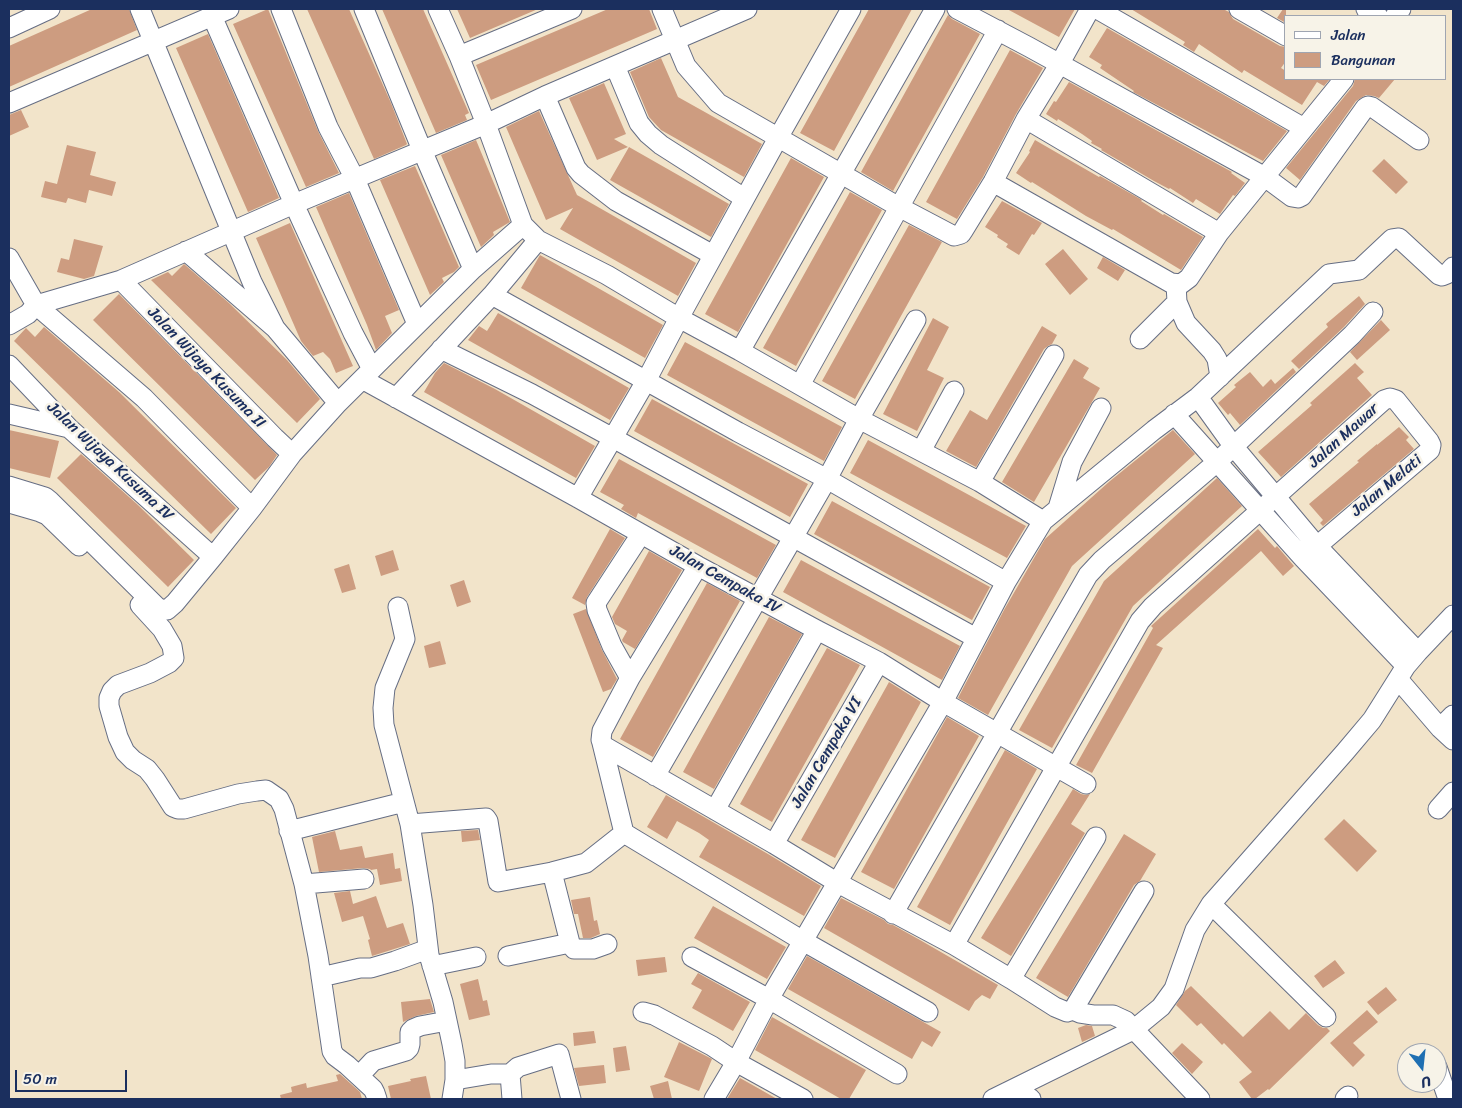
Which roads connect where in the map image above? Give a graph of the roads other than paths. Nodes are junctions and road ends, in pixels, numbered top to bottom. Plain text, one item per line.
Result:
1 (50, 9) edge
2 (140, 9) edge
3 (281, 9) edge
4 (364, 9) edge
5 (438, 9) edge
6 (572, 9) edge
7 (662, 9) edge
8 (851, 9) edge
9 (936, 9) edge
10 (957, 9) edge
11 (1090, 9) edge
12 (1097, 9) edge
13 (1239, 9) edge
14 (740, 10) edge
15 (221, 12) edge
16 (9, 28) edge
17 (998, 30) junction
18 (1284, 35) edge
19 (675, 40) junction
20 (154, 41) junction
21 (459, 56) junction
22 (1059, 64) junction
23 (615, 66) junction
24 (1343, 80) edge
25 (545, 96) junction
26 (9, 103) edge
27 (1026, 119) junction
28 (486, 124) junction
29 (1304, 128) junction
30 (778, 138) junction
31 (1419, 140) dead end
32 (422, 150) junction
33 (842, 175) junction
34 (1265, 177) junction
35 (355, 179) junction
36 (994, 182) junction
37 (744, 198) junction
38 (294, 204) junction
39 (899, 207) junction
40 (523, 225) junction
41 (232, 232) junction
42 (1219, 233) junction
43 (538, 240) junction
44 (186, 251) junction
45 (713, 255) junction
46 (9, 258) edge
47 (1453, 267) edge
48 (473, 269) junction
49 (121, 280) junction
50 (1176, 293) junction
51 (492, 295) junction
52 (36, 305) junction
53 (1373, 312) dead end
54 (678, 318) junction
55 (916, 320) dead end
56 (417, 324) junction
57 (9, 325) edge
58 (275, 328) junction
59 (1140, 339) dead end
60 (441, 349) junction
61 (740, 351) junction
62 (1054, 354) dead end
63 (9, 365) edge
64 (367, 374) junction
65 (1220, 377) junction
66 (646, 381) junction
67 (800, 385) junction
68 (954, 391) dead end
69 (1198, 397) junction
70 (396, 398) junction
71 (338, 403) junction
72 (1101, 408) dead end
73 (9, 414) edge
74 (1174, 414) junction
75 (860, 419) junction
76 (1412, 420) joint
77 (69, 428) junction
78 (613, 438) junction
79 (1234, 446) junction
80 (922, 451) junction
81 (292, 454) junction
82 (1216, 462) junction
83 (827, 479) junction
84 (980, 482) junction
85 (9, 486) edge
86 (1277, 497) junction
87 (578, 498) junction
88 (9, 503) edge
89 (252, 508) junction
90 (1058, 508) junction
91 (1261, 510) junction
92 (1043, 521) junction
93 (641, 534) junction
94 (794, 538) junction
95 (1310, 552) junction
96 (213, 557) junction
97 (698, 566) junction
98 (1006, 582) junction
99 (758, 598) junction
100 (398, 607) dead end
101 (1453, 615) edge
102 (817, 630) junction
103 (976, 638) junction
104 (879, 662) junction
105 (1407, 666) junction
106 (630, 678) junction
107 (943, 702) junction
108 (1449, 728) edge
109 (997, 733) junction
110 (602, 743) junction
111 (1057, 767) junction
112 (655, 776) junction
113 (1086, 784) dead end
114 (1453, 792) edge
115 (404, 802) junction
116 (715, 810) junction
117 (1438, 810) dead end
118 (410, 824) junction
119 (289, 831) junction
120 (624, 833) junction
121 (1096, 837) dead end
122 (774, 844) junction
123 (552, 872) junction
124 (364, 879) dead end
125 (838, 883) junction
126 (304, 884) junction
127 (1144, 891) dead end
128 (1211, 904) junction
129 (893, 914) junction
130 (803, 941) junction
131 (570, 943) junction
132 (607, 944) dead end
133 (954, 945) junction
134 (508, 956) dead end
135 (692, 957) dead end
136 (430, 958) junction
137 (476, 958) dead end
138 (321, 977) junction
139 (1011, 979) junction
140 (769, 999) junction
141 (1073, 1010) junction
142 (643, 1012) dead end
143 (928, 1012) dead end
144 (1326, 1017) dead end
145 (447, 1021) junction
146 (1132, 1030) junction
147 (736, 1062) junction
148 (510, 1074) junction
149 (897, 1074) dead end
150 (359, 1076) junction
151 (455, 1080) junction
152 (1024, 1093) edge
153 (378, 1099) edge
154 (452, 1099) edge
155 (512, 1099) edge
156 (571, 1099) edge
157 (714, 1099) edge
158 (803, 1099) edge
159 (993, 1099) edge
160 (1200, 1099) edge

1 - 16 street
2 - 20 street
3 - 35 street
4 - 32 street
5 - 21 street
6 - 21 street
7 - 19 street
8 - 30 street
9 - 33 street
10 - 17 street
11 - 22 street
12 - 29 street
13 - 18 street
14 - 19 street
15 - 20 street
15 - 38 street
17 - 22 street
17 - 39 street
19 - 23 street
19 - 30 street
20 - 26 street
20 - 41 street
21 - 28 street
22 - 27 street
22 - 34 street
23 - 25 street
23 - 37 street
24 - 29 street
25 - 28 street
25 - 45 street
27 - 36 street
27 - 42 street
28 - 32 street
28 - 40 street
29 - 34 street
30 - 33 street
30 - 37 street
31 - 34 street
32 - 35 street
32 - 48 street
33 - 39 street
33 - 61 street
34 - 42 street
35 - 38 street
35 - 56 street
36 - 39 street
36 - 50 street
37 - 45 street
38 - 41 street
38 - 64 street
39 - 67 street
40 - 43 street
40 - 48 street
41 - 44 street
41 - 58 street
42 - 50 street
43 - 51 street
43 - 54 street
44 - 49 street
44 - 58 street
45 - 54 street
46 - 52 street
47 - 65 street
48 - 56 street
49 - 52 street
49 - 81 street, Jalan Wijaya Kusuma II
50 - 59 street
50 - 65 street
51 - 60 street
51 - 66 street
52 - 57 street
52 - 89 street
53 - 79 street
54 - 61 street
54 - 66 street
55 - 75 street
56 - 64 street
58 - 71 street
60 - 70 street
60 - 78 street
61 - 67 street
62 - 84 street
63 - 77 street, Jalan Wijaya Kusuma IV
64 - 70 street, Jalan Cempaka IV
64 - 71 street
65 - 69 street
66 - 78 street
66 - 83 street
67 - 75 street
68 - 80 street
69 - 74 street
69 - 79 street
70 - 87 street, Jalan Cempaka IV
71 - 81 street
72 - 90 street
73 - 77 street
74 - 82 street
74 - 90 street
75 - 80 street
75 - 83 street
76 - 86 street, Jalan Mawar
76 - 95 street, Jalan Melati
77 - 96 street, Jalan Wijaya Kusuma IV
78 - 87 street
78 - 94 street
79 - 82 street
79 - 86 street
80 - 84 street
81 - 89 street
82 - 91 street
82 - 109 street
83 - 94 street
83 - 98 street
84 - 92 street
85 - 96 street
86 - 91 street
86 - 95 street
87 - 93 street, Jalan Cempaka IV
88 - 119 street
89 - 96 street
90 - 92 street
91 - 95 street
91 - 111 street
92 - 98 street
93 - 97 street, Jalan Cempaka IV
93 - 106 street
94 - 99 street
94 - 103 street
95 - 105 street
97 - 99 street, Jalan Cempaka IV
97 - 106 street
98 - 103 street
99 - 102 street, Jalan Cempaka IV
99 - 112 street
100 - 115 street
101 - 105 street
102 - 104 street, Jalan Cempaka IV
102 - 116 street
103 - 107 street
104 - 107 street, Jalan Cempaka IV
104 - 122 street, Jalan Cempaka VI
105 - 108 street
105 - 128 street
106 - 110 street
107 - 109 street, Jalan Cempaka IV
107 - 125 street
109 - 111 street, Jalan Cempaka IV
109 - 129 street
110 - 112 street
110 - 120 street
111 - 113 street, Jalan Cempaka IV
111 - 133 street
112 - 116 street
114 - 117 street
115 - 118 street
115 - 119 street
116 - 122 street
118 - 123 street
118 - 136 street
119 - 126 street
120 - 123 street
120 - 130 street
121 - 139 street
122 - 125 street
123 - 131 street
124 - 126 street
125 - 129 street
125 - 130 street
126 - 138 street
127 - 141 street
128 - 144 street
128 - 146 street
129 - 133 street
130 - 140 street
130 - 143 street
131 - 132 street
131 - 134 street
133 - 139 street
135 - 140 street
136 - 137 street
136 - 138 street
136 - 145 street
138 - 150 street
139 - 141 street
140 - 147 street
140 - 149 street
141 - 146 street
142 - 147 street
145 - 150 street
145 - 151 street
146 - 152 street
146 - 160 street
147 - 157 street
147 - 158 street
148 - 151 street
148 - 155 street
148 - 156 street
150 - 153 street
151 - 154 street
152 - 159 street

